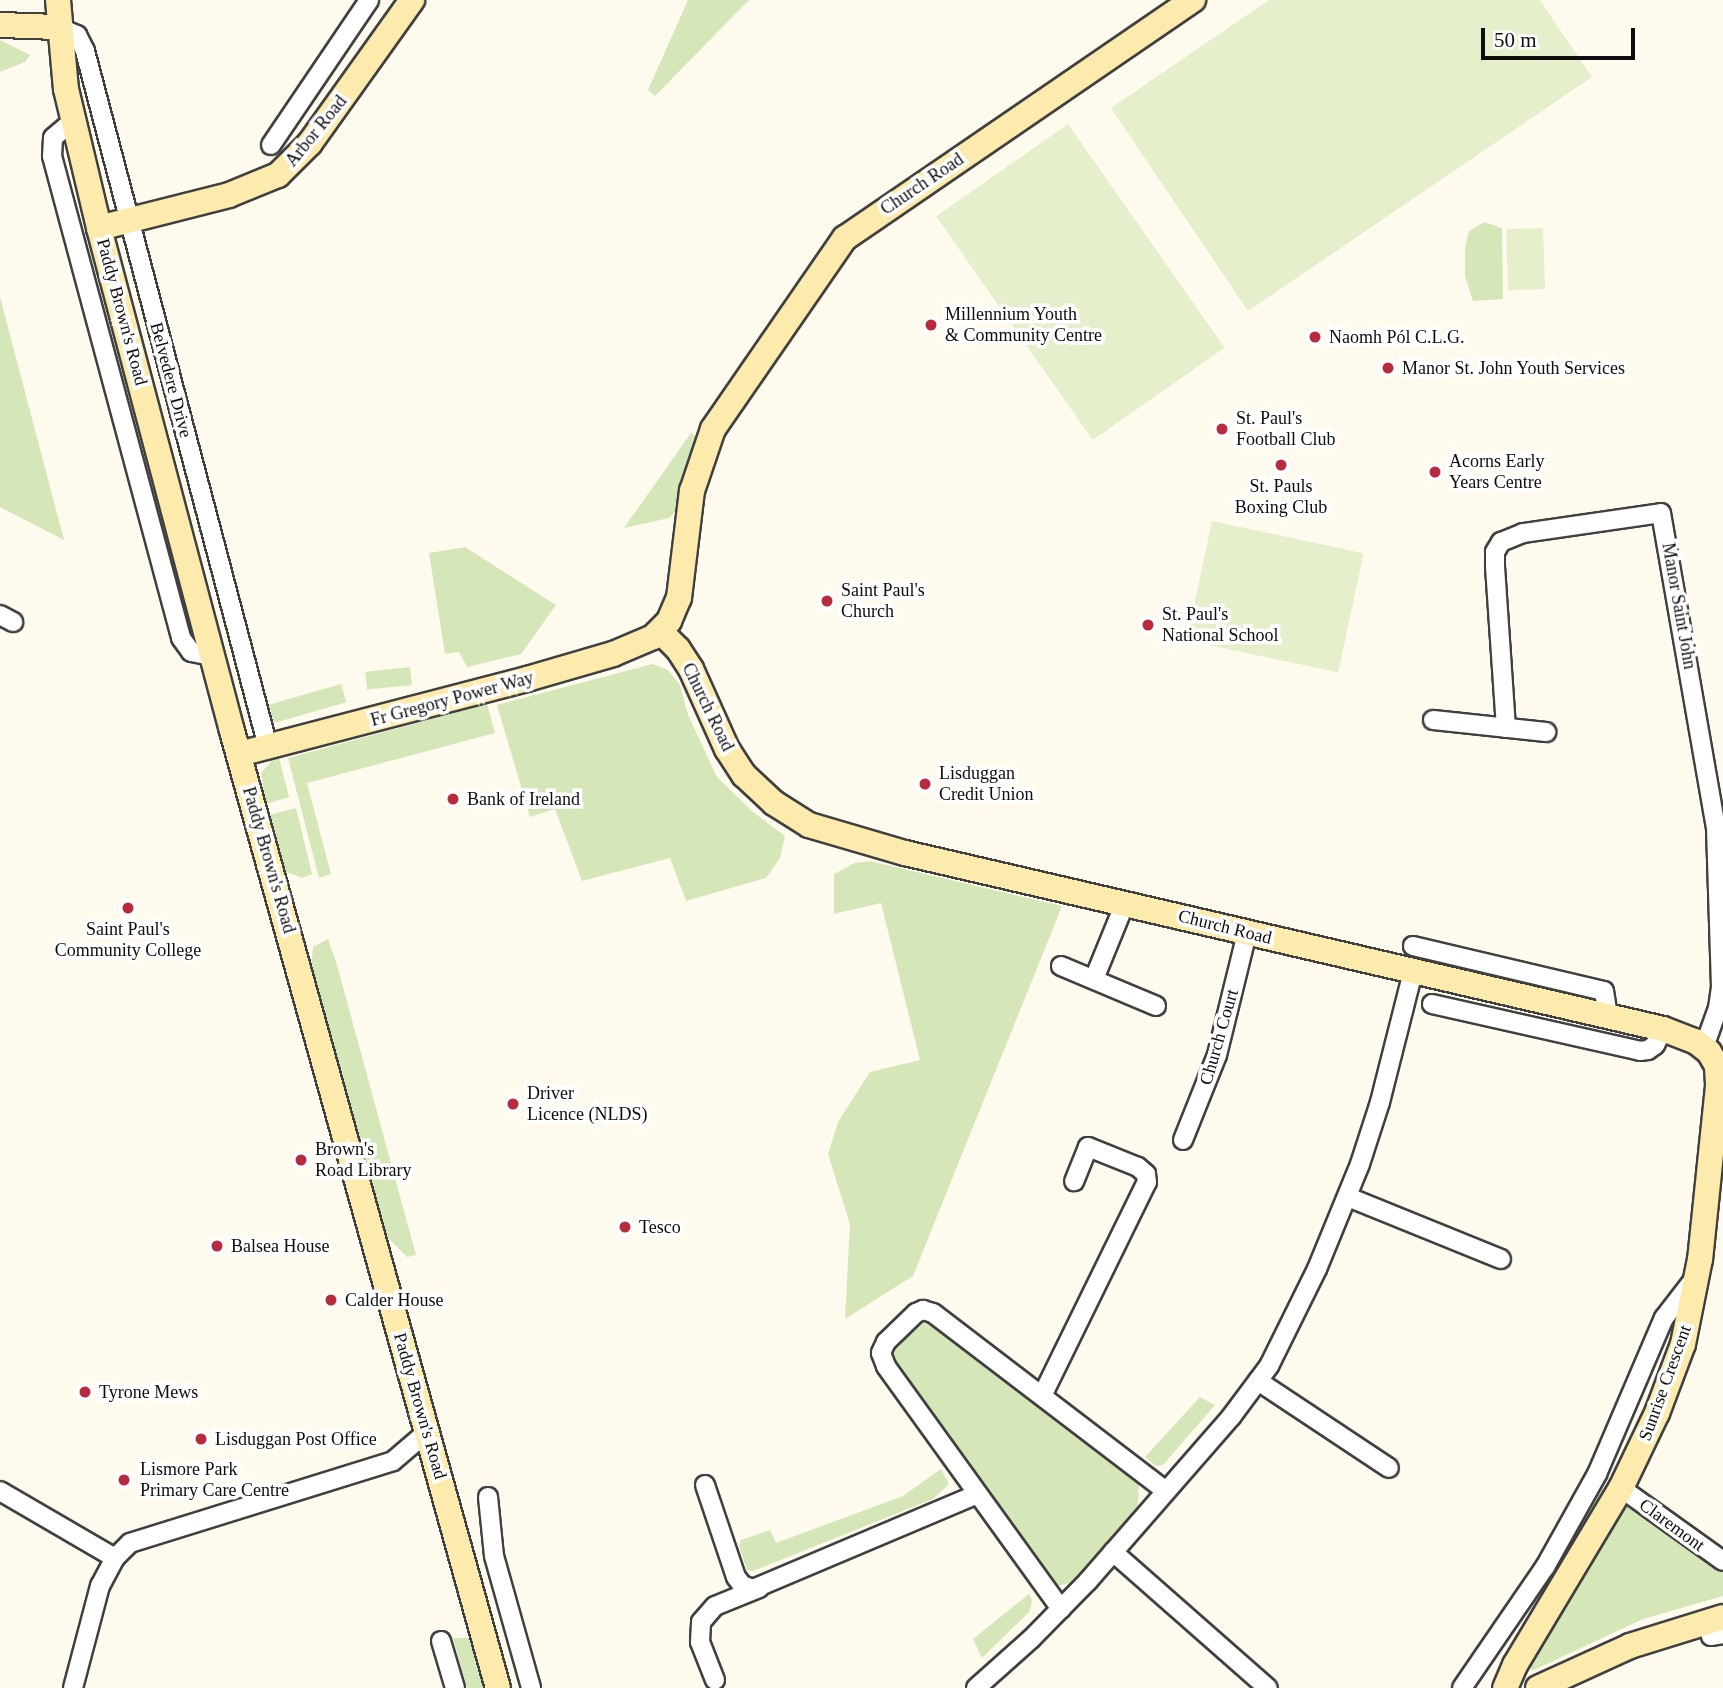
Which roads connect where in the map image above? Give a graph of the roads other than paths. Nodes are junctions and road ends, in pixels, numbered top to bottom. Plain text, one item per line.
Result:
1 (58, 0) edge
2 (369, 0) edge
3 (412, 0) edge
4 (1193, 0) edge
5 (0, 25) edge
6 (58, 27) junction
7 (338, 46) junction
8 (366, 65) junction
9 (73, 121) junction
10 (271, 145) dead end
11 (128, 219) junction
12 (99, 228) junction
13 (143, 390) junction
14 (116, 396) junction
15 (660, 631) junction
16 (212, 656) junction
17 (1433, 719) dead end
18 (1506, 728) junction
19 (1546, 732) dead end
20 (268, 747) junction
21 (239, 754) junction
22 (1125, 903) junction
23 (1247, 933) junction
24 (1412, 946) dead end
25 (1469, 959) junction
26 (1061, 966) dead end
27 (1413, 972) junction
28 (1094, 979) junction
29 (1464, 984) junction
30 (1432, 1004) dead end
31 (1156, 1006) dead end
32 (1458, 1010) junction
33 (1608, 1017) junction
34 (1663, 1029) junction
35 (1704, 1047) junction
36 (1184, 1140) dead end
37 (1074, 1181) dead end
38 (1348, 1197) junction
39 (1501, 1259) dead end
40 (1697, 1275) junction
41 (1258, 1381) junction
42 (1042, 1396) junction
43 (427, 1432) junction
44 (1389, 1468) dead end
45 (705, 1485) dead end
46 (1621, 1488) junction
47 (0, 1491) edge
48 (1166, 1491) junction
49 (976, 1495) junction
50 (488, 1497) dead end
51 (1113, 1552) junction
52 (115, 1558) junction
53 (1723, 1561) edge
54 (763, 1587) junction
55 (1060, 1609) junction
56 (1718, 1624) edge
57 (440, 1641) dead end
58 (715, 1680) dead end
59 (73, 1688) edge
60 (454, 1688) edge
61 (498, 1688) edge
62 (531, 1688) edge
63 (976, 1688) edge
64 (1268, 1688) edge
65 (1462, 1688) edge
66 (1505, 1688) edge
67 (1538, 1688) edge

1 - 6 street, Paddy Brown's Road
2 - 7 street
3 - 8 street, Arbor Road
4 - 15 street, Church Road
5 - 6 street
6 - 9 street, Paddy Brown's Road
6 - 11 street, Belvedere Drive
7 - 8 street
7 - 10 street
8 - 11 street, Arbor Road
9 - 12 street, Paddy Brown's Road
9 - 14 street
11 - 12 street, Arbor Road
11 - 20 street, Belvedere Drive
12 - 13 street, Paddy Brown's Road
13 - 14 street
13 - 16 street, Paddy Brown's Road
14 - 16 street
15 - 20 street, Fr Gregory Power Way
15 - 22 street, Church Road
16 - 21 street, Paddy Brown's Road
17 - 18 street
18 - 19 street
18 - 35 street, Manor Saint John
20 - 21 street, Fr Gregory Power Way
21 - 43 street, Paddy Brown's Road
22 - 23 street, Church Road
22 - 28 street
23 - 27 street, Church Road
23 - 36 street, Church Court
24 - 25 street
25 - 29 street
25 - 33 street
26 - 28 street
27 - 29 street, Church Road
27 - 38 street
28 - 31 street
29 - 32 street
29 - 33 street, Church Road
30 - 32 street
32 - 34 street
33 - 34 street, Church Road
34 - 35 street, Church Road
35 - 40 street, Sunrise Crescent
37 - 42 street
38 - 39 street
38 - 41 street
40 - 46 street, Sunrise Crescent
40 - 65 street
41 - 44 street
41 - 48 street
42 - 48 street
42 - 49 street
43 - 52 street
43 - 61 street, Paddy Brown's Road
45 - 54 street
46 - 53 street, Claremont
46 - 66 street, Sunrise Crescent
47 - 52 street
48 - 51 street
49 - 54 street
49 - 55 street
50 - 62 street
51 - 55 street
51 - 64 street
52 - 59 street
54 - 58 street
55 - 63 street
56 - 67 street
57 - 60 street

